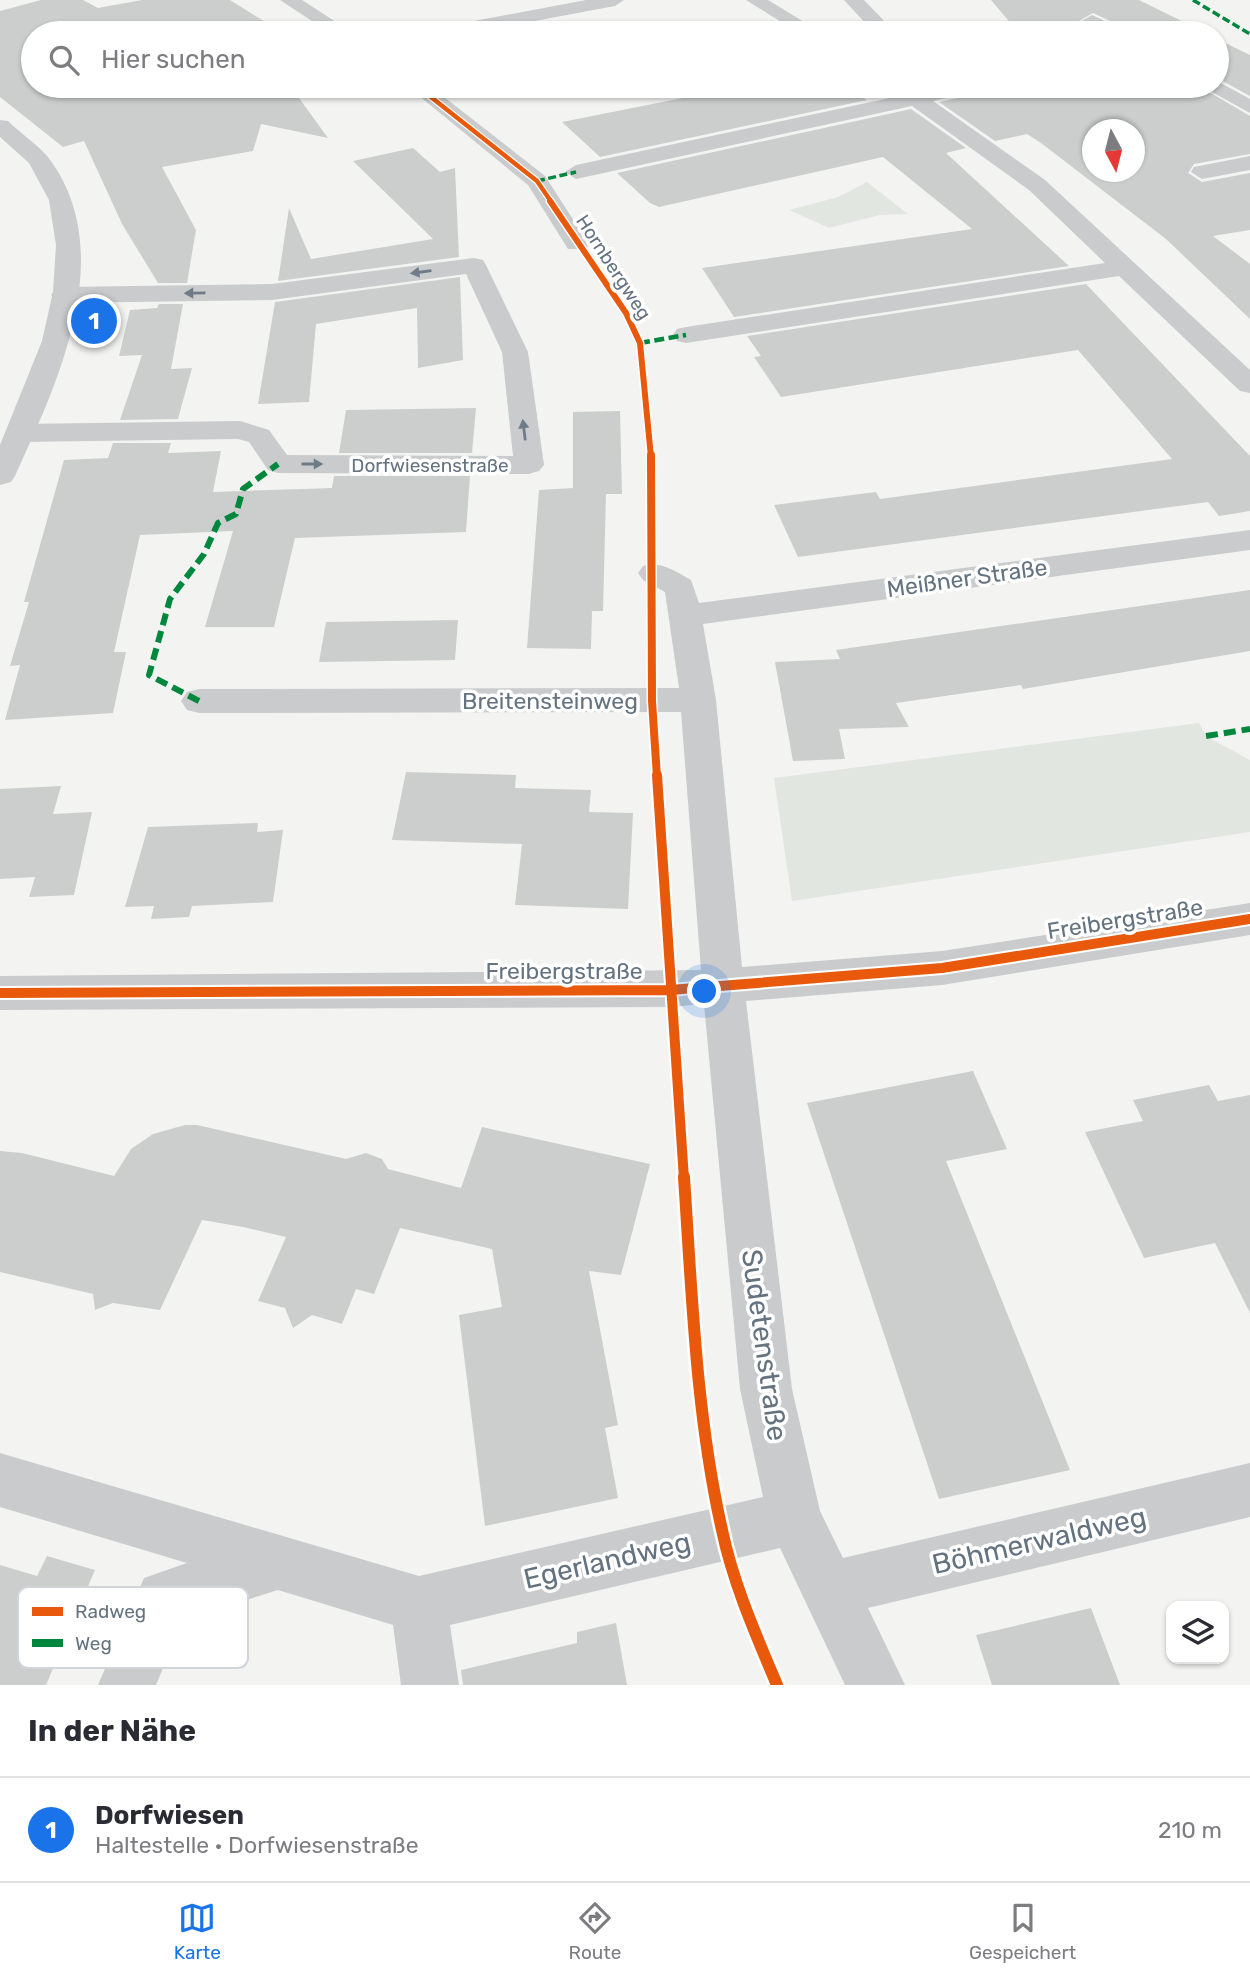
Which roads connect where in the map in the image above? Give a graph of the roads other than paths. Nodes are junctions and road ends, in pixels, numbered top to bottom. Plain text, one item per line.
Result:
1 (289, 0) edge
2 (615, 0) edge
3 (755, 0) edge
4 (853, 0) edge
5 (323, 21) edge
6 (505, 21) edge
7 (791, 21) edge
8 (868, 21) edge
9 (1229, 96) edge
10 (432, 98) edge
11 (883, 98) edge
12 (916, 98) edge
13 (1250, 107) edge
14 (0, 126) edge
15 (1250, 163) edge
16 (576, 172) dead end
17 (1202, 172) dead end
18 (577, 244) dead end
19 (1126, 267) junction
20 (64, 295) junction
21 (686, 335) dead end
22 (1250, 384) edge
23 (21, 433) junction
24 (0, 476) edge
25 (1250, 540) edge
26 (654, 573) dead end
27 (684, 616) junction
28 (698, 700) junction
29 (199, 701) dead end
30 (1250, 919) edge
31 (723, 986) junction
32 (0, 993) edge
33 (0, 1480) edge
34 (1250, 1490) edge
35 (794, 1517) junction
36 (279, 1562) junction
37 (199, 1587) edge
38 (829, 1589) junction
39 (419, 1604) junction
40 (134, 1668) edge
41 (127, 1685) edge
42 (430, 1685) edge
43 (876, 1685) edge

1 - 5 street
2 - 6 street
3 - 7 street
4 - 8 street
9 - 13 street
10 - 18 street, Hornbergweg
11 - 16 street
12 - 19 street
14 - 20 street
15 - 17 street
19 - 21 street
19 - 22 street
20 - 23 street
23 -> 20 street, Dorfwiesenstraße
23 - 24 street
25 - 27 street, Meißner Straße
26 - 27 street
27 - 28 street
28 - 29 street, Breitensteinweg
28 - 31 street
30 - 31 street, Freibergstraße
31 - 32 street, Freibergstraße
31 - 35 street, Sudetenstraße
33 - 36 street, Egerlandweg
34 - 38 street, Böhmerwaldweg
35 - 38 street, Sudetenstraße
35 - 39 street, Egerlandweg
36 - 37 street
36 - 39 street, Egerlandweg
38 - 43 street, Sudetenstraße
39 - 42 street
40 - 41 street

